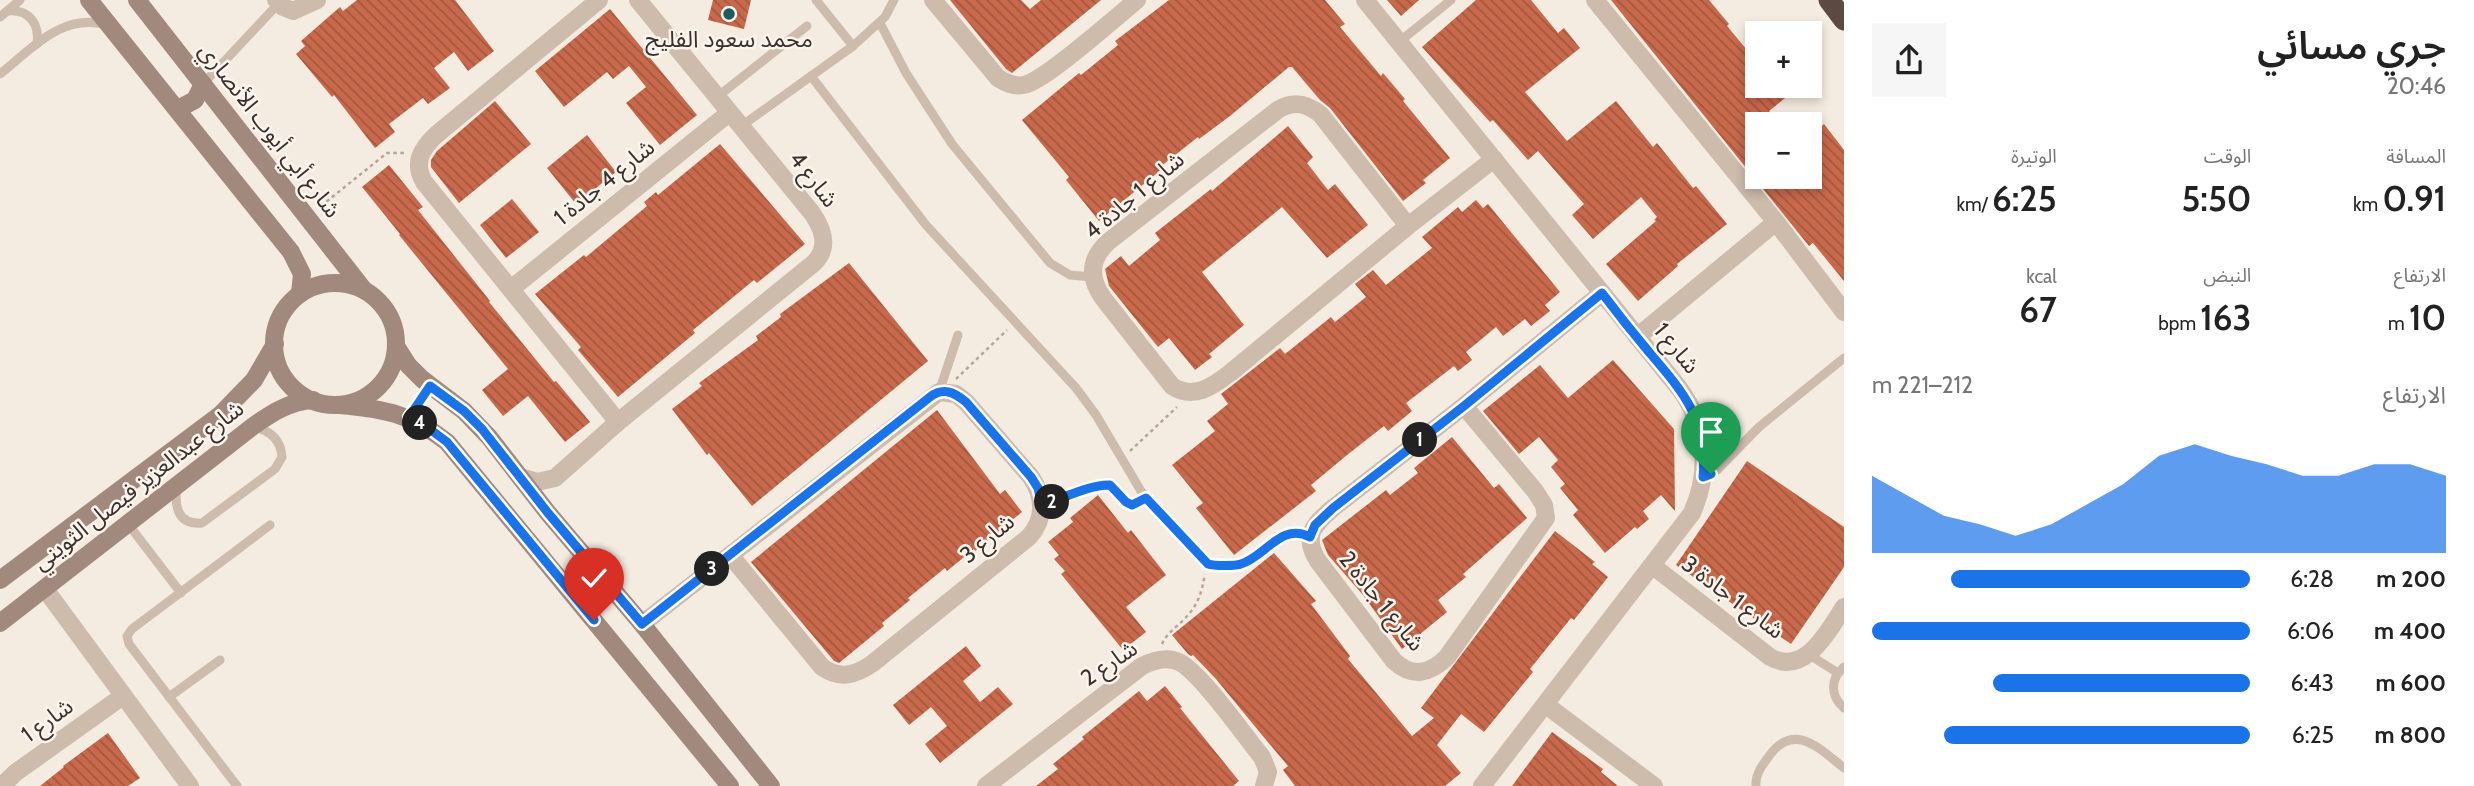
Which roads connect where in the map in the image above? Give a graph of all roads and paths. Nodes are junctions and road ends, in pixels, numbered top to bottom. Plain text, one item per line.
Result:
1 (20, 0) edge
2 (89, 0) edge
3 (137, 0) edge
4 (317, 0) edge
5 (599, 0) edge
6 (638, 0) edge
7 (816, 0) edge
8 (894, 0) edge
9 (933, 0) edge
10 (1137, 0) edge
11 (1365, 0) edge
12 (1451, 0) edge
13 (1595, 0) edge
14 (1829, 0) edge
15 (278, 1) edge
16 (4, 14) edge
17 (1844, 20) edge
18 (880, 23) junction
19 (110, 26) junction
20 (807, 26) dead end
21 (1399, 42) junction
22 (37, 44) junction
23 (853, 46) junction
24 (0, 74) edge
25 (811, 76) junction
26 (203, 85) junction
27 (717, 97) junction
28 (178, 109) junction
29 (729, 113) junction
30 (740, 127) junction
31 (419, 159) junction
32 (1493, 159) junction
33 (307, 217) junction
34 (1776, 222) junction
35 (1408, 226) junction
36 (1092, 276) junction
37 (511, 289) junction
38 (364, 290) junction
39 (1602, 293) junction
40 (300, 294) junction
41 (1844, 312) edge
42 (1015, 322) junction
43 (958, 335) dead end
44 (1637, 337) junction
45 (275, 344) junction
46 (396, 346) junction
47 (1844, 358) edge
48 (941, 391) junction
49 (1192, 393) junction
50 (313, 400) junction
51 (339, 405) junction
52 (1464, 406) junction
53 (618, 422) junction
54 (252, 427) junction
55 (1120, 460) junction
56 (520, 477) junction
57 (1703, 477) junction
58 (555, 478) junction
59 (177, 485) junction
60 (1146, 498) junction
61 (1042, 505) junction
62 (548, 513) junction
63 (128, 524) junction
64 (270, 525) dead end
65 (1310, 537) junction
66 (730, 555) junction
67 (1208, 564) junction
68 (1653, 566) junction
69 (0, 580) edge
70 (46, 589) junction
71 (181, 593) junction
72 (1844, 607) edge
73 (0, 623) edge
74 (642, 624) junction
75 (1808, 654) junction
76 (220, 660) dead end
77 (1155, 660) junction
78 (1841, 670) edge
79 (123, 696) junction
80 (169, 697) junction
81 (1546, 705) junction
82 (1844, 708) edge
83 (747, 756) junction
84 (1844, 768) edge
85 (727, 782) edge
86 (1269, 783) edge
87 (2, 786) edge
88 (190, 786) edge
89 (237, 786) edge
90 (771, 786) edge
91 (986, 786) edge
92 (1482, 786) edge
93 (1654, 786) edge
94 (1756, 786) edge

1 - 16 lane
2 - 19 street
3 - 26 street, شارع أبي أيوب الأنصاري
4 - 15 street
5 - 31 street
6 - 27 street, شارع 4
7 - 23 lane
8 - 18 lane
9 - 10 street
11 - 21 street, شارع 1
12 - 21 lane
13 - 34 street
14 - 17 highway
15 - 26 lane
16 - 22 lane
18 - 23 lane
18 - 36 lane
19 - 22 lane
19 - 28 street
20 - 27 lane
21 - 32 street, شارع 1
22 - 24 lane
23 - 25 lane
25 - 30 lane
25 - 42 lane
26 - 28 street
26 - 33 street, شارع أبي أيوب الأنصاري
27 - 29 street, شارع 4
28 - 40 street
29 - 30 street, شارع 4
29 - 37 street, شارع 4 جادة 1
30 - 53 street, شارع 4
31 - 33 path
31 - 37 street
32 - 35 street
32 - 39 street, شارع 1
33 - 38 street, شارع أبي أيوب الأنصاري
34 - 41 street
34 - 44 street
35 - 36 street, شارع 1 جادة 4
35 - 49 street
36 - 49 street, شارع 1 جادة 4
37 - 53 street
38 - 40 street
38 - 46 street
39 - 44 street, شارع 1
39 - 52 street
40 - 45 street
42 - 48 path
42 - 55 lane
43 - 48 lane
44 - 57 street, شارع 1
45 - 50 street
45 - 69 street, شارع عبدالعزيز فيصل الثويني
46 - 51 street
46 - 56 street
47 - 57 lane
48 - 61 street, شارع 3
48 - 66 street
49 - 55 path
50 - 51 street
50 - 54 street, شارع عبدالعزيز فيصل الثويني
51 - 85 street
52 - 65 street
52 - 65 street, شارع 1 جادة 2
53 - 58 street, شارع 4
54 - 59 street, شارع عبدالعزيز فيصل الثويني
54 - 59 lane
55 - 60 lane
56 - 58 street
56 - 62 street
57 - 68 street, شارع 1
58 - 62 street
59 - 63 street, شارع عبدالعزيز فيصل الثويني
60 - 61 path
60 - 67 lane
61 - 66 street, شارع 3
62 - 74 street
63 - 70 street, شارع عبدالعزيز فيصل الثويني
63 - 71 lane
64 - 71 lane
65 - 67 lane
66 - 74 street
67 - 77 path
68 - 75 street, شارع 1 جادة 3
68 - 81 street, شارع 1
70 - 73 street, شارع عبدالعزيز فيصل الثويني
70 - 79 street
71 - 80 lane
72 - 75 street, شارع 1 جادة 3
74 - 83 street
75 - 78 lane
76 - 80 lane
77 - 86 street, شارع 2
77 - 91 street, شارع 2
78 - 82 lane
79 - 87 street, شارع 1
79 - 88 street
80 - 89 lane
81 - 92 street, شارع 1
81 - 93 street
83 - 85 street
83 - 90 street
84 - 94 lane

